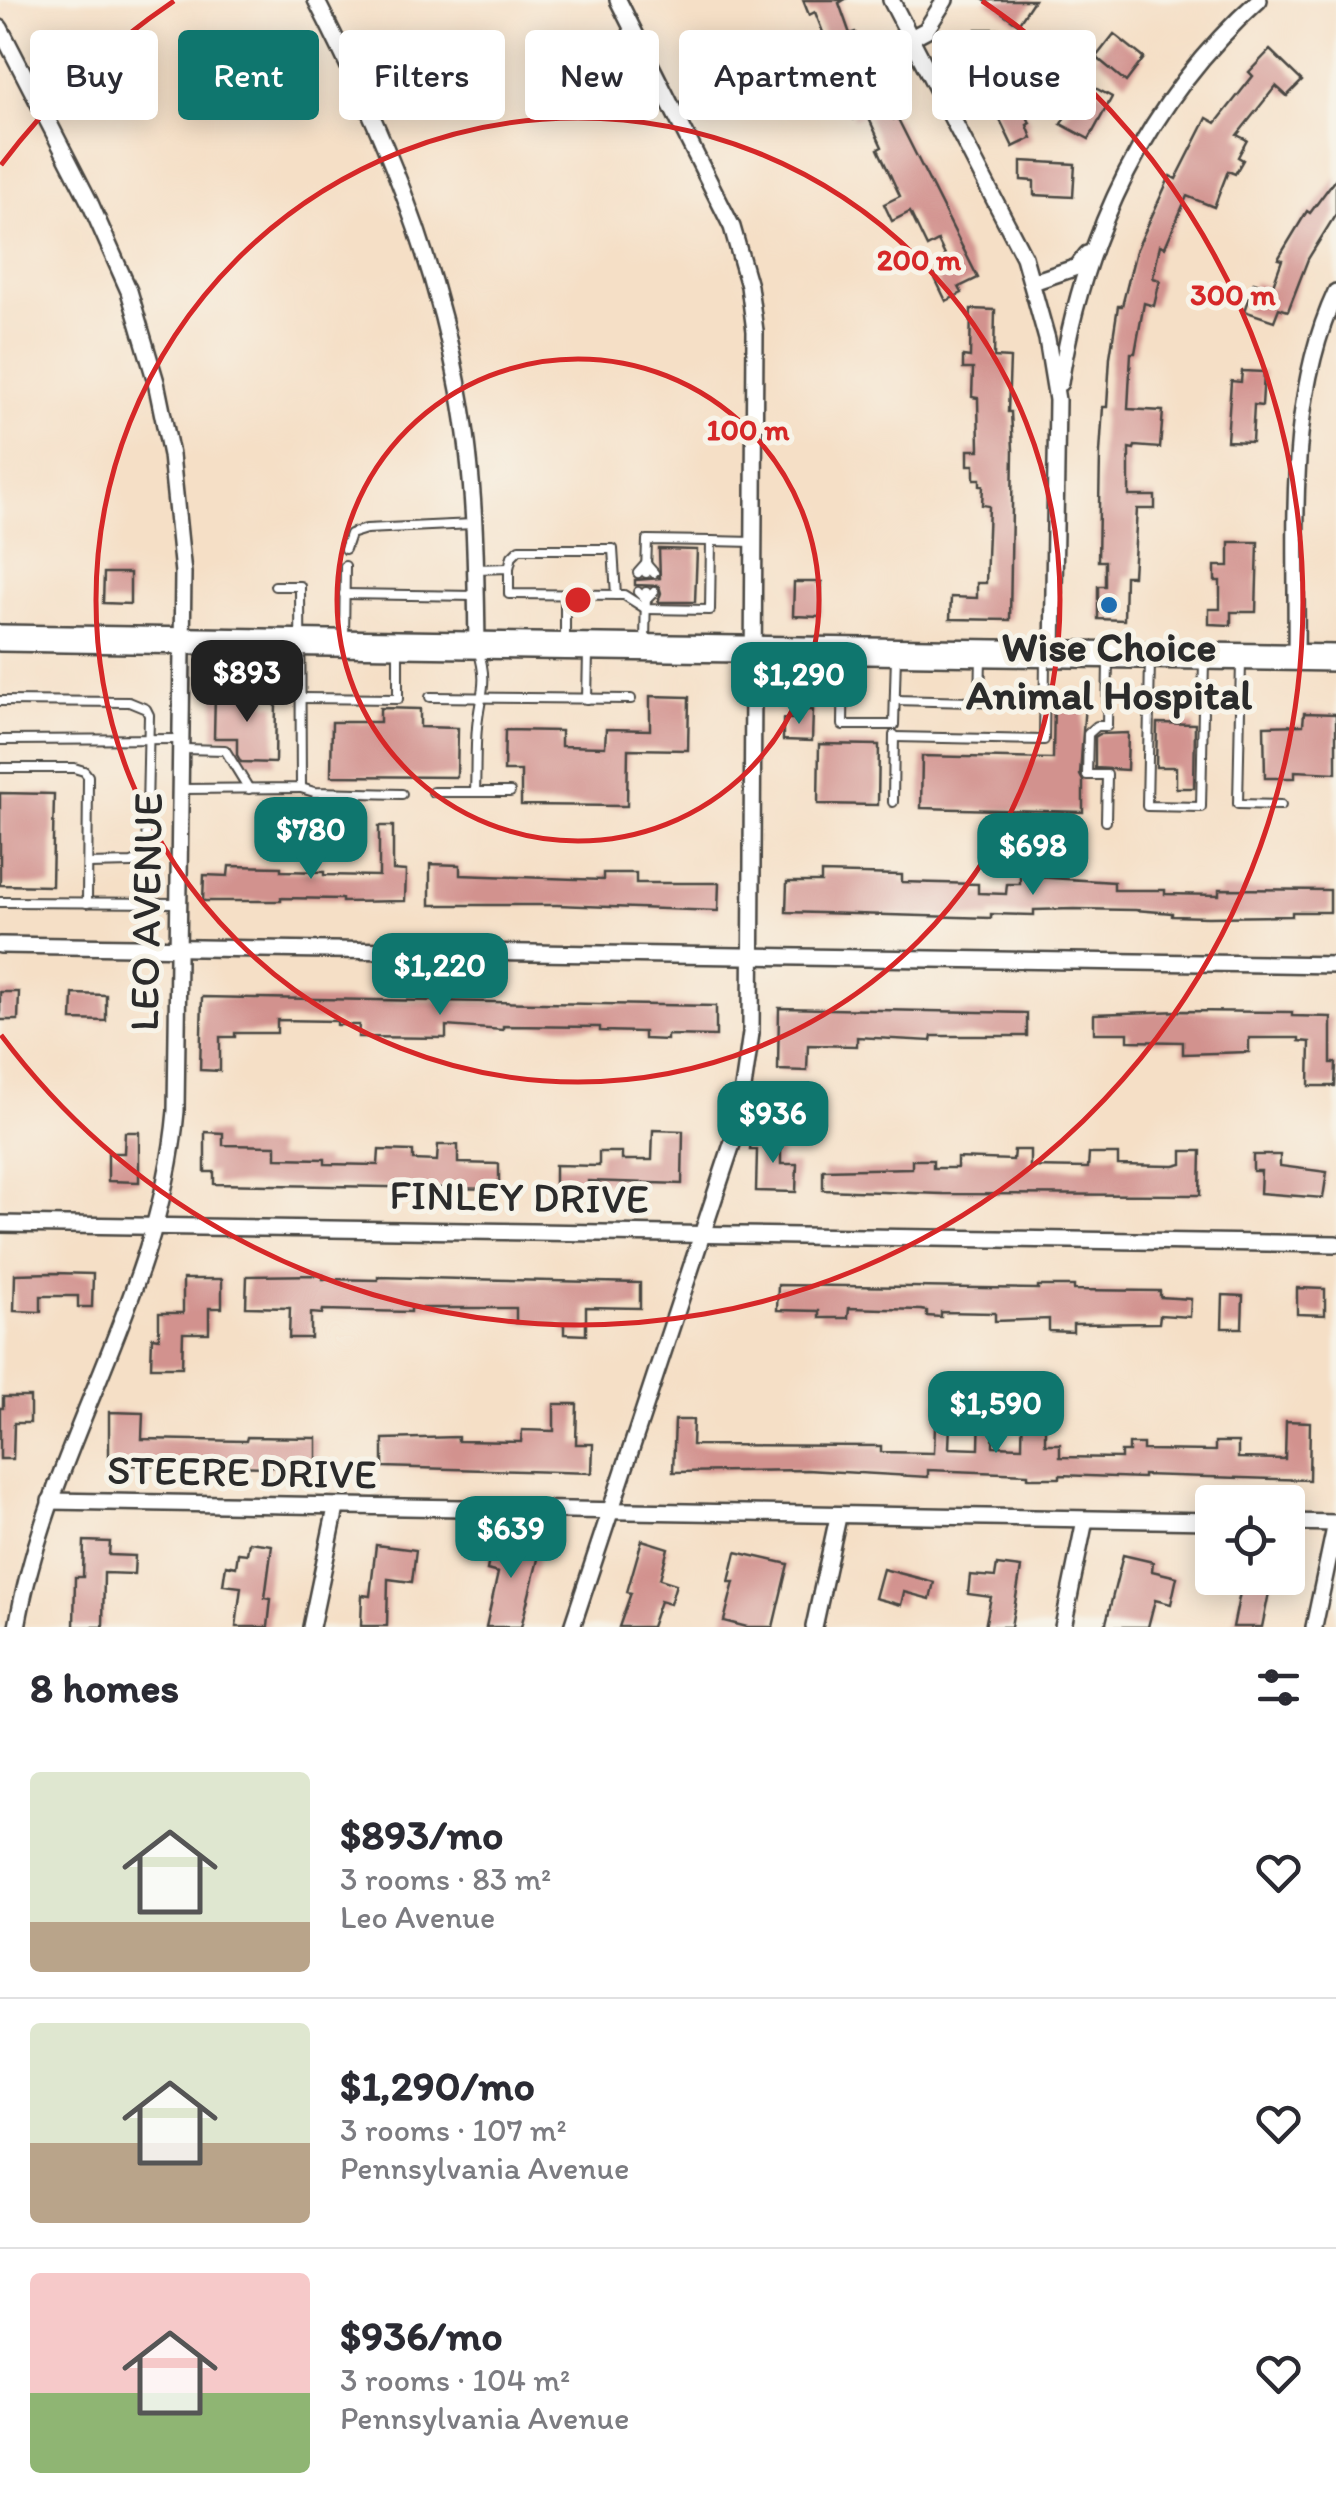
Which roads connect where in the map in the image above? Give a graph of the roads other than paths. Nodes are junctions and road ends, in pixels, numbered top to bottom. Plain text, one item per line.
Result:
1 (316, 0) edge
2 (618, 0) edge
3 (892, 0) edge
4 (945, 0) edge
5 (1259, 0) edge
6 (0, 28) edge
7 (908, 30) edge
8 (912, 38) joint
9 (1092, 247) junction
10 (1033, 282) junction
11 (1336, 292) edge
12 (1057, 400) junction
13 (475, 524) junction
14 (711, 541) junction
15 (754, 542) junction
16 (342, 546) dead end
17 (340, 565) dead end
18 (509, 568) junction
19 (476, 569) junction
20 (646, 571) dead end
21 (275, 586) dead end
22 (344, 594) junction
23 (565, 594) junction
24 (616, 595) junction
25 (476, 596) junction
26 (646, 597) junction
27 (0, 638) edge
28 (182, 641) junction
29 (301, 643) junction
30 (344, 644) junction
31 (398, 646) junction
32 (477, 647) junction
33 (576, 648) junction
34 (645, 649) junction
35 (752, 651) junction
36 (844, 652) junction
37 (896, 653) junction
38 (982, 654) junction
39 (1049, 655) junction
40 (1108, 656) junction
41 (1150, 656) junction
42 (1204, 656) junction
43 (1241, 657) junction
44 (1296, 658) junction
45 (1336, 658) edge
46 (430, 697) dead end
47 (300, 698) junction
48 (482, 698) junction
49 (587, 699) junction
50 (630, 699) dead end
51 (895, 700) junction
52 (0, 701) edge
53 (980, 702) junction
54 (1044, 704) junction
55 (894, 726) junction
56 (894, 737) junction
57 (0, 740) edge
58 (149, 740) junction
59 (183, 744) junction
60 (0, 768) edge
61 (249, 788) junction
62 (301, 788) junction
63 (182, 789) junction
64 (434, 792) dead end
65 (475, 792) junction
66 (510, 792) dead end
67 (402, 794) dead end
68 (893, 802) dead end
69 (1280, 805) dead end
70 (1106, 820) dead end
71 (88, 864) junction
72 (0, 902) edge
73 (87, 903) junction
74 (180, 903) junction
75 (0, 945) edge
76 (179, 947) junction
77 (752, 955) junction
78 (1336, 965) edge
79 (0, 1224) edge
80 (157, 1226) junction
81 (702, 1234) junction
82 (1336, 1244) edge
83 (50, 1502) junction
84 (336, 1508) junction
85 (610, 1513) junction
86 (838, 1517) junction
87 (1085, 1520) junction
88 (1195, 1521) edge
89 (1305, 1522) edge
90 (1336, 1523) edge
91 (17, 1627) edge
92 (312, 1627) edge
93 (572, 1627) edge
94 (814, 1627) edge
95 (1063, 1627) edge
96 (1314, 1627) edge

1 - 13 street
2 - 15 street
3 - 7 street
4 - 8 street
5 - 9 street
6 - 28 street, LEO AVENUE
8 - 10 street
9 - 10 street
9 - 12 street
10 - 12 street
11 - 44 street
12 - 39 street
13 - 16 lane
13 - 19 street
14 - 15 lane
14 - 20 lane
14 - 26 lane
15 - 35 street
17 - 22 lane
18 - 19 lane
18 - 23 lane
18 - 24 lane
19 - 25 street
21 - 29 lane
22 - 25 lane
22 - 30 lane
23 - 24 lane
23 - 33 lane
24 - 26 lane
25 - 32 street
26 - 34 lane
27 - 28 main road
28 - 29 main road
28 - 59 street, LEO AVENUE
29 - 30 main road
29 - 47 lane
30 - 31 main road
31 - 32 main road
31 - 47 lane
32 - 33 main road
32 - 48 lane
33 - 34 main road
33 - 49 lane
34 - 35 main road
35 - 36 main road
35 - 77 street
36 - 37 main road
36 - 55 lane
37 - 38 main road
37 - 51 lane
38 - 39 main road
38 - 53 lane
39 - 40 main road
39 - 54 lane
40 - 41 main road
40 - 70 lane
41 - 42 main road
41 - 42 lane
42 - 43 main road
43 - 44 main road
43 - 69 lane
44 - 45 main road
46 - 48 lane
47 - 62 lane
48 - 49 lane
48 - 65 lane
49 - 50 lane
51 - 53 lane
51 - 55 lane
52 - 58 lane
53 - 54 lane
54 - 56 lane
55 - 56 lane
56 - 68 lane
57 - 58 lane
58 - 59 lane
58 - 71 lane
59 - 61 lane
59 - 63 street, LEO AVENUE
60 - 71 lane
61 - 62 lane
61 - 63 lane
62 - 67 lane
63 - 74 street, LEO AVENUE
64 - 65 lane
65 - 66 lane
71 - 73 lane
72 - 73 lane
73 - 74 lane
74 - 76 street, LEO AVENUE
75 - 76 street
76 - 77 street
76 - 80 street, LEO AVENUE
77 - 78 street
77 - 81 street
79 - 80 street, FINLEY DRIVE
80 - 81 street, FINLEY DRIVE
80 - 83 street, LEO AVENUE
81 - 82 street, FINLEY DRIVE
81 - 85 street
83 - 84 street, STEERE DRIVE
83 - 91 street, LEO AVENUE
84 - 85 street, STEERE DRIVE
84 - 92 street
85 - 86 street, STEERE DRIVE
85 - 93 street
86 - 87 street, STEERE DRIVE
86 - 94 street
87 - 88 street, STEERE DRIVE
87 - 95 street
89 - 90 street
90 - 96 street

